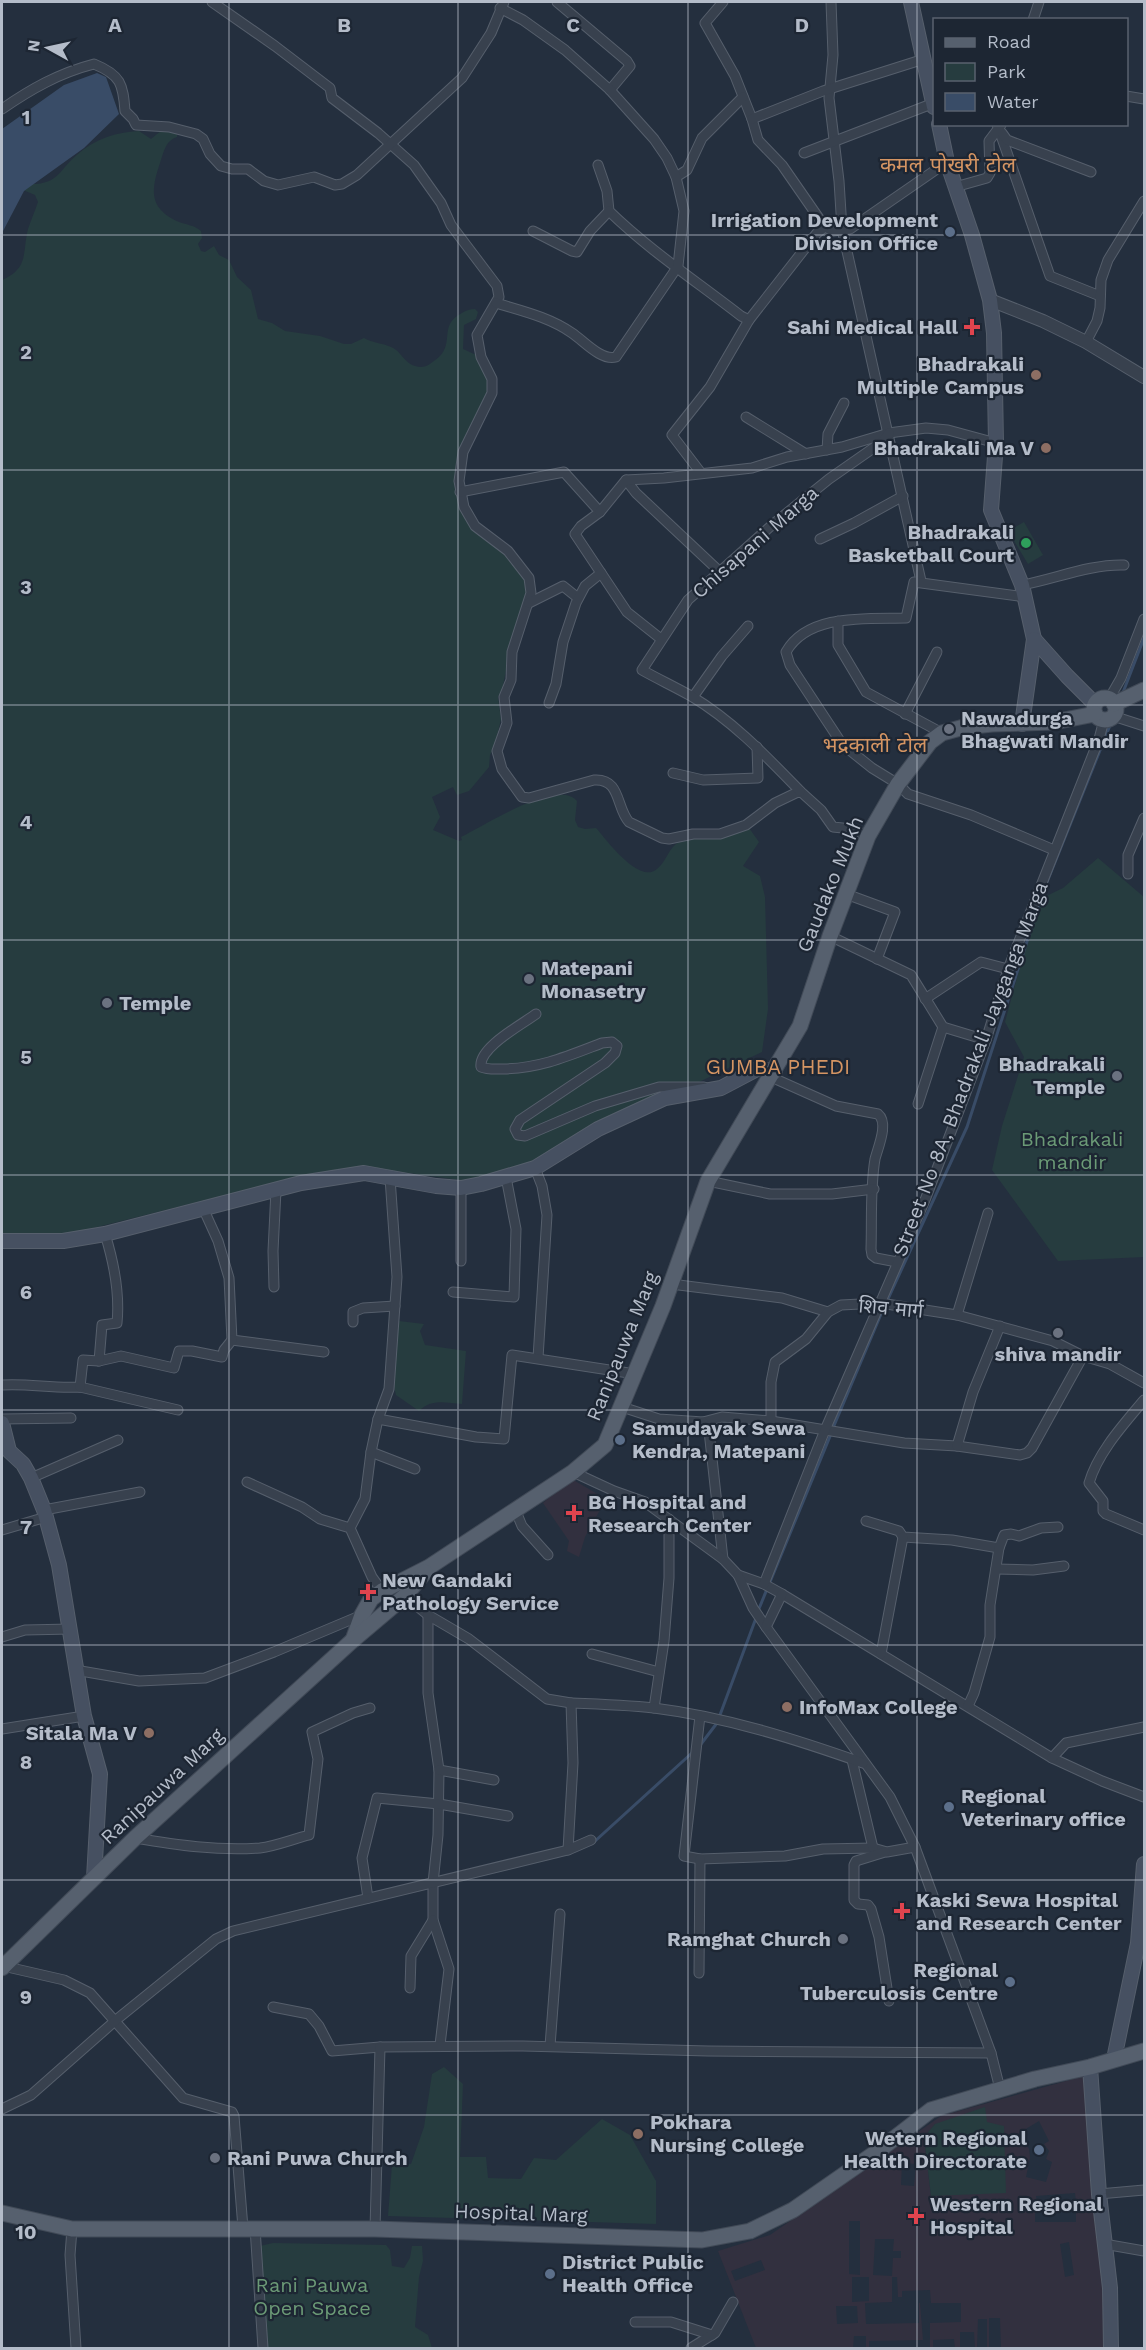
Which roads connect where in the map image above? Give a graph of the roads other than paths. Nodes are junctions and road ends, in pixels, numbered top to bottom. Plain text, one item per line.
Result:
1 (212, 2) edge
2 (557, 2) edge
3 (723, 2) edge
4 (831, 2) edge
5 (911, 2) edge
6 (1039, 2) edge
7 (502, 5) edge
8 (226, 6) edge
9 (1034, 18) edge
10 (924, 59) junction
11 (831, 89) junction
12 (610, 90) junction
13 (1128, 96) edge
14 (743, 97) junction
15 (1144, 99) edge
16 (933, 100) edge
17 (933, 105) edge
18 (2, 109) edge
19 (752, 119) junction
20 (939, 126) edge
21 (999, 126) edge
22 (836, 143) junction
23 (389, 145) junction
24 (804, 153) dead end
25 (947, 162) junction
26 (598, 165) dead end
27 (1091, 172) dead end
28 (676, 177) junction
29 (955, 187) junction
30 (1144, 201) edge
31 (609, 211) junction
32 (825, 227) junction
33 (842, 230) junction
34 (533, 231) dead end
35 (678, 266) junction
36 (1100, 296) junction
37 (990, 300) junction
38 (496, 303) junction
39 (749, 320) junction
40 (1086, 342) junction
41 (1144, 376) edge
42 (844, 403) dead end
43 (746, 417) dead end
44 (889, 433) junction
45 (996, 443) junction
46 (827, 450) junction
47 (806, 454) junction
48 (701, 473) junction
49 (626, 480) junction
50 (460, 492) junction
51 (903, 496) junction
52 (600, 512) junction
53 (820, 539) dead end
54 (1124, 565) dead end
55 (719, 571) junction
56 (601, 573) junction
57 (921, 581) junction
58 (1023, 591) junction
59 (578, 598) junction
60 (529, 603) junction
61 (1144, 619) edge
62 (838, 621) junction
63 (748, 626) dead end
64 (661, 639) junction
65 (1034, 639) junction
66 (938, 652) dead end
67 (1144, 690) edge
68 (693, 697) junction
69 (549, 703) dead end
70 (1105, 709) junction
71 (905, 714) junction
72 (1022, 724) junction
73 (1144, 726) edge
74 (942, 733) junction
75 (757, 747) junction
76 (673, 773) dead end
77 (898, 784) junction
78 (800, 791) junction
79 (1144, 818) edge
80 (868, 836) junction
81 (1054, 850) junction
82 (1128, 874) dead end
83 (846, 894) junction
84 (830, 936) junction
85 (877, 958) junction
86 (1008, 969) junction
87 (925, 999) junction
88 (536, 1014) dead end
89 (943, 1027) junction
90 (986, 1040) junction
91 (773, 1074) junction
92 (722, 1088) junction
93 (918, 1104) dead end
94 (535, 1168) junction
95 (506, 1177) junction
96 (390, 1178) junction
97 (708, 1181) junction
98 (461, 1188) junction
99 (276, 1190) junction
100 (874, 1190) junction
101 (203, 1208) junction
102 (988, 1213) dead end
103 (105, 1234) junction
104 (2, 1241) edge
105 (461, 1261) dead end
106 (897, 1262) junction
107 (671, 1284) junction
108 (274, 1287) dead end
109 (453, 1292) dead end
110 (880, 1303) junction
111 (395, 1306) junction
112 (828, 1312) junction
113 (957, 1315) junction
114 (353, 1322) dead end
115 (1000, 1326) junction
116 (232, 1340) junction
117 (324, 1352) dead end
118 (1083, 1356) junction
119 (538, 1358) junction
120 (99, 1361) junction
121 (635, 1374) junction
122 (1144, 1383) edge
123 (2, 1385) edge
124 (80, 1387) junction
125 (1144, 1400) edge
126 (622, 1407) junction
127 (178, 1410) dead end
128 (71, 1418) dead end
129 (378, 1419) junction
130 (2, 1421) edge
131 (771, 1421) junction
132 (703, 1422) junction
133 (825, 1430) junction
134 (118, 1440) dead end
135 (957, 1446) junction
136 (5, 1452) edge
137 (371, 1452) junction
138 (415, 1469) dead end
139 (573, 1472) junction
140 (31, 1478) junction
141 (247, 1482) dead end
142 (140, 1492) dead end
143 (515, 1509) junction
144 (45, 1514) junction
145 (669, 1519) junction
146 (866, 1521) dead end
147 (1058, 1527) dead end
148 (350, 1528) junction
149 (2, 1530) edge
150 (1144, 1530) edge
151 (903, 1537) junction
152 (999, 1548) junction
153 (548, 1555) dead end
154 (723, 1559) junction
155 (1064, 1566) dead end
156 (429, 1567) junction
157 (996, 1569) junction
158 (738, 1575) junction
159 (764, 1584) junction
160 (382, 1591) junction
161 (782, 1594) junction
162 (405, 1596) junction
163 (362, 1615) junction
164 (428, 1615) junction
165 (766, 1627) junction
166 (70, 1629) junction
167 (2, 1637) edge
168 (354, 1640) junction
169 (592, 1654) dead end
170 (881, 1654) junction
171 (75, 1670) junction
172 (659, 1672) junction
173 (571, 1703) junction
174 (968, 1706) junction
175 (370, 1708) dead end
176 (654, 1708) junction
177 (84, 1716) junction
178 (700, 1716) junction
179 (1144, 1727) edge
180 (2, 1729) edge
181 (1052, 1758) junction
182 (852, 1760) junction
183 (864, 1764) junction
184 (439, 1770) junction
185 (494, 1780) dead end
186 (1144, 1797) edge
187 (439, 1804) junction
188 (508, 1816) dead end
189 (135, 1838) junction
190 (591, 1840) dead end
191 (915, 1847) junction
192 (873, 1848) junction
193 (568, 1850) junction
194 (887, 1852) junction
195 (700, 1859) junction
196 (1144, 1864) edge
197 (94, 1878) junction
198 (433, 1883) junction
199 (368, 1898) junction
200 (560, 1914) dead end
201 (434, 1920) junction
202 (2, 1965) edge
203 (699, 1973) dead end
204 (410, 1988) dead end
205 (889, 2001) dead end
206 (273, 2007) dead end
207 (116, 2020) junction
208 (440, 2045) junction
209 (550, 2046) junction
210 (380, 2047) junction
211 (1144, 2051) edge
212 (991, 2053) junction
213 (1114, 2059) junction
214 (1090, 2067) junction
215 (1000, 2089) junction
216 (2, 2109) edge
217 (1144, 2190) edge
218 (1099, 2194) junction
219 (2, 2213) edge
220 (249, 2228) junction
221 (72, 2229) junction
222 (375, 2229) junction
223 (1104, 2244) junction
224 (1144, 2250) edge
225 (733, 2302) dead end
226 (635, 2322) dead end
227 (712, 2335) junction
228 (76, 2349) edge
229 (263, 2349) edge
230 (691, 2349) edge
231 (1111, 2349) edge

1 - 8 street
2 - 12 street
3 - 14 street
4 - 11 street
5 - 10 main road
6 - 9 street
7 - 12 street
7 - 23 street
8 - 23 street
10 - 11 street
10 - 16 main road
11 - 19 street
11 - 22 street
12 - 28 street
13 - 15 street
14 - 19 street
14 - 28 street
17 - 22 street
18 - 23 street
19 - 32 street
20 - 25 main road
21 - 27 street
21 - 29 street
21 - 36 street
22 - 24 street
22 - 33 street
23 - 38 street
25 - 29 main road
25 - 33 street
26 - 31 street
28 - 35 street
29 - 37 main road
30 - 36 street
31 - 34 street
31 - 35 street
32 - 33 street
32 - 39 street
33 - 44 street
35 - 38 street
35 - 39 street
36 - 40 street
37 - 40 street
37 - 45 main road
38 - 50 street
39 - 48 street
40 - 41 street
42 - 46 street
43 - 47 street
44 - 45 street
44 - 46 street
44 - 51 street
44 - 55 street, Chisapani Marga
45 - 58 main road
46 - 47 street
47 - 48 street
48 - 49 street
49 - 52 street
49 - 55 street
50 - 52 street
50 - 60 street
51 - 53 street
51 - 57 street
52 - 56 street
54 - 58 street
55 - 64 street, Chisapani Marga
56 - 59 street
56 - 64 street
57 - 58 street
57 - 62 street
58 - 65 main road
59 - 60 street
59 - 69 street
60 - 78 street
61 - 70 street, Street No 8A, Bhadrakali Jayganga Marga
62 - 71 street
62 - 77 street
63 - 68 street
64 - 68 street, Chisapani Marga
65 - 70 main road
65 - 72 main road
66 - 71 street
67 - 70 main road
68 - 75 street
70 - 72 main road
70 - 73 street
70 - 81 street, Street No 8A, Bhadrakali Jayganga Marga
71 - 74 street
72 - 74 main road
74 - 77 main road, Gaudako Mukh
75 - 76 street
75 - 78 street
77 - 80 main road, Gaudako Mukh
77 - 81 street
78 - 80 street
79 - 82 street
80 - 83 main road, Gaudako Mukh
81 - 86 street, Street No 8A, Bhadrakali Jayganga Marga
83 - 84 main road, Gaudako Mukh
83 - 85 street
84 - 85 street
84 - 91 main road, Gaudako Mukh
85 - 87 street
86 - 87 street
86 - 90 street, Street No 8A, Bhadrakali Jayganga Marga
87 - 89 street
88 - 92 street
89 - 90 street
89 - 93 street
90 - 106 street, Street No 8A, Bhadrakali Jayganga Marga
91 - 92 main road
91 - 97 main road, Ranipauwa Marg
91 - 100 street
92 - 94 main road
94 - 95 main road
94 - 119 street
95 - 98 main road
95 - 109 street
96 - 98 main road
96 - 99 main road
96 - 111 street
97 - 100 street
97 - 107 main road, Ranipauwa Marg
98 - 105 street
99 - 101 main road
99 - 108 street
100 - 106 street
101 - 103 main road
101 - 116 street
102 - 113 street
103 - 104 main road
103 - 120 street
106 - 110 street, Street No 8A, Bhadrakali Jayganga Marga
107 - 112 street
107 - 121 main road, Ranipauwa Marg
110 - 112 street, शिव मार्ग
110 - 113 street, शिव मार्ग
110 - 133 street, Street No 8A, Bhadrakali Jayganga Marga
111 - 114 street
111 - 129 street
112 - 131 street
113 - 115 street, शिव मार्ग
115 - 118 street, शिव मार्ग
115 - 135 street
116 - 117 street
116 - 120 street
118 - 122 street, शिव मार्ग
118 - 135 street
119 - 121 street
119 - 129 street
120 - 124 street
121 - 126 main road, Ranipauwa Marg
123 - 124 street
124 - 127 street
125 - 150 street
126 - 132 street
126 - 139 main road, Ranipauwa Marg
128 - 130 street
129 - 137 street
130 - 136 main road
131 - 132 street
131 - 133 street
132 - 154 street
133 - 135 street
133 - 159 street, Street No 8A, Bhadrakali Jayganga Marga
134 - 140 street
136 - 140 main road
137 - 138 street
137 - 148 street
139 - 143 main road, Ranipauwa Marg
139 - 145 street
140 - 144 main road
141 - 148 street
142 - 144 street
143 - 153 street
143 - 156 main road, Ranipauwa Marg
144 - 149 street
144 - 166 main road
145 - 154 street
145 - 172 street
146 - 151 street
147 - 152 street
148 - 160 street
151 - 152 street
151 - 170 street
152 - 157 street
154 - 158 street
155 - 157 street
156 - 160 main road
156 - 162 main road, Ranipauwa Marg
157 - 174 street
158 - 159 street
158 - 165 street
159 - 161 street
160 - 163 main road
161 - 165 street
161 - 170 street
162 - 164 street
162 - 168 main road, Ranipauwa Marg
163 - 168 main road
163 - 171 street
164 - 173 street
164 - 184 street
165 - 183 street
166 - 167 street
166 - 171 main road
168 - 189 main road, Ranipauwa Marg
169 - 172 street
170 - 174 street
171 - 177 main road
172 - 176 street
173 - 176 street
173 - 193 street
174 - 181 street
175 - 189 street
176 - 178 street
177 - 180 street
177 - 197 main road
178 - 182 street
178 - 195 street
179 - 181 street
181 - 186 street
182 - 183 street
182 - 192 street
183 - 191 street
184 - 185 street
184 - 187 street
187 - 188 street
187 - 198 street
187 - 199 street
189 - 197 main road, Ranipauwa Marg
190 - 193 street
191 - 194 street
191 - 212 street
192 - 194 street
192 - 195 street
193 - 198 street
194 - 205 street
195 - 203 street
196 - 213 main road
197 - 202 main road, Ranipauwa Marg
198 - 199 street
198 - 201 street
199 - 207 street
200 - 209 street
201 - 204 street
201 - 208 street
202 - 207 street
206 - 210 street
207 - 216 street
207 - 220 street
208 - 209 street
208 - 210 street
209 - 212 street
210 - 222 street
211 - 213 main road, Hospital Marg
212 - 215 street
213 - 214 main road, Hospital Marg
214 - 215 main road, Hospital Marg
214 - 218 main road
215 - 222 main road, Hospital Marg
217 - 218 street
218 - 223 main road
219 - 221 main road, Hospital Marg
220 - 221 main road, Hospital Marg
220 - 222 main road, Hospital Marg
220 - 229 street
221 - 228 street
223 - 224 street
223 - 231 main road
225 - 227 street
226 - 227 street
227 - 230 street

